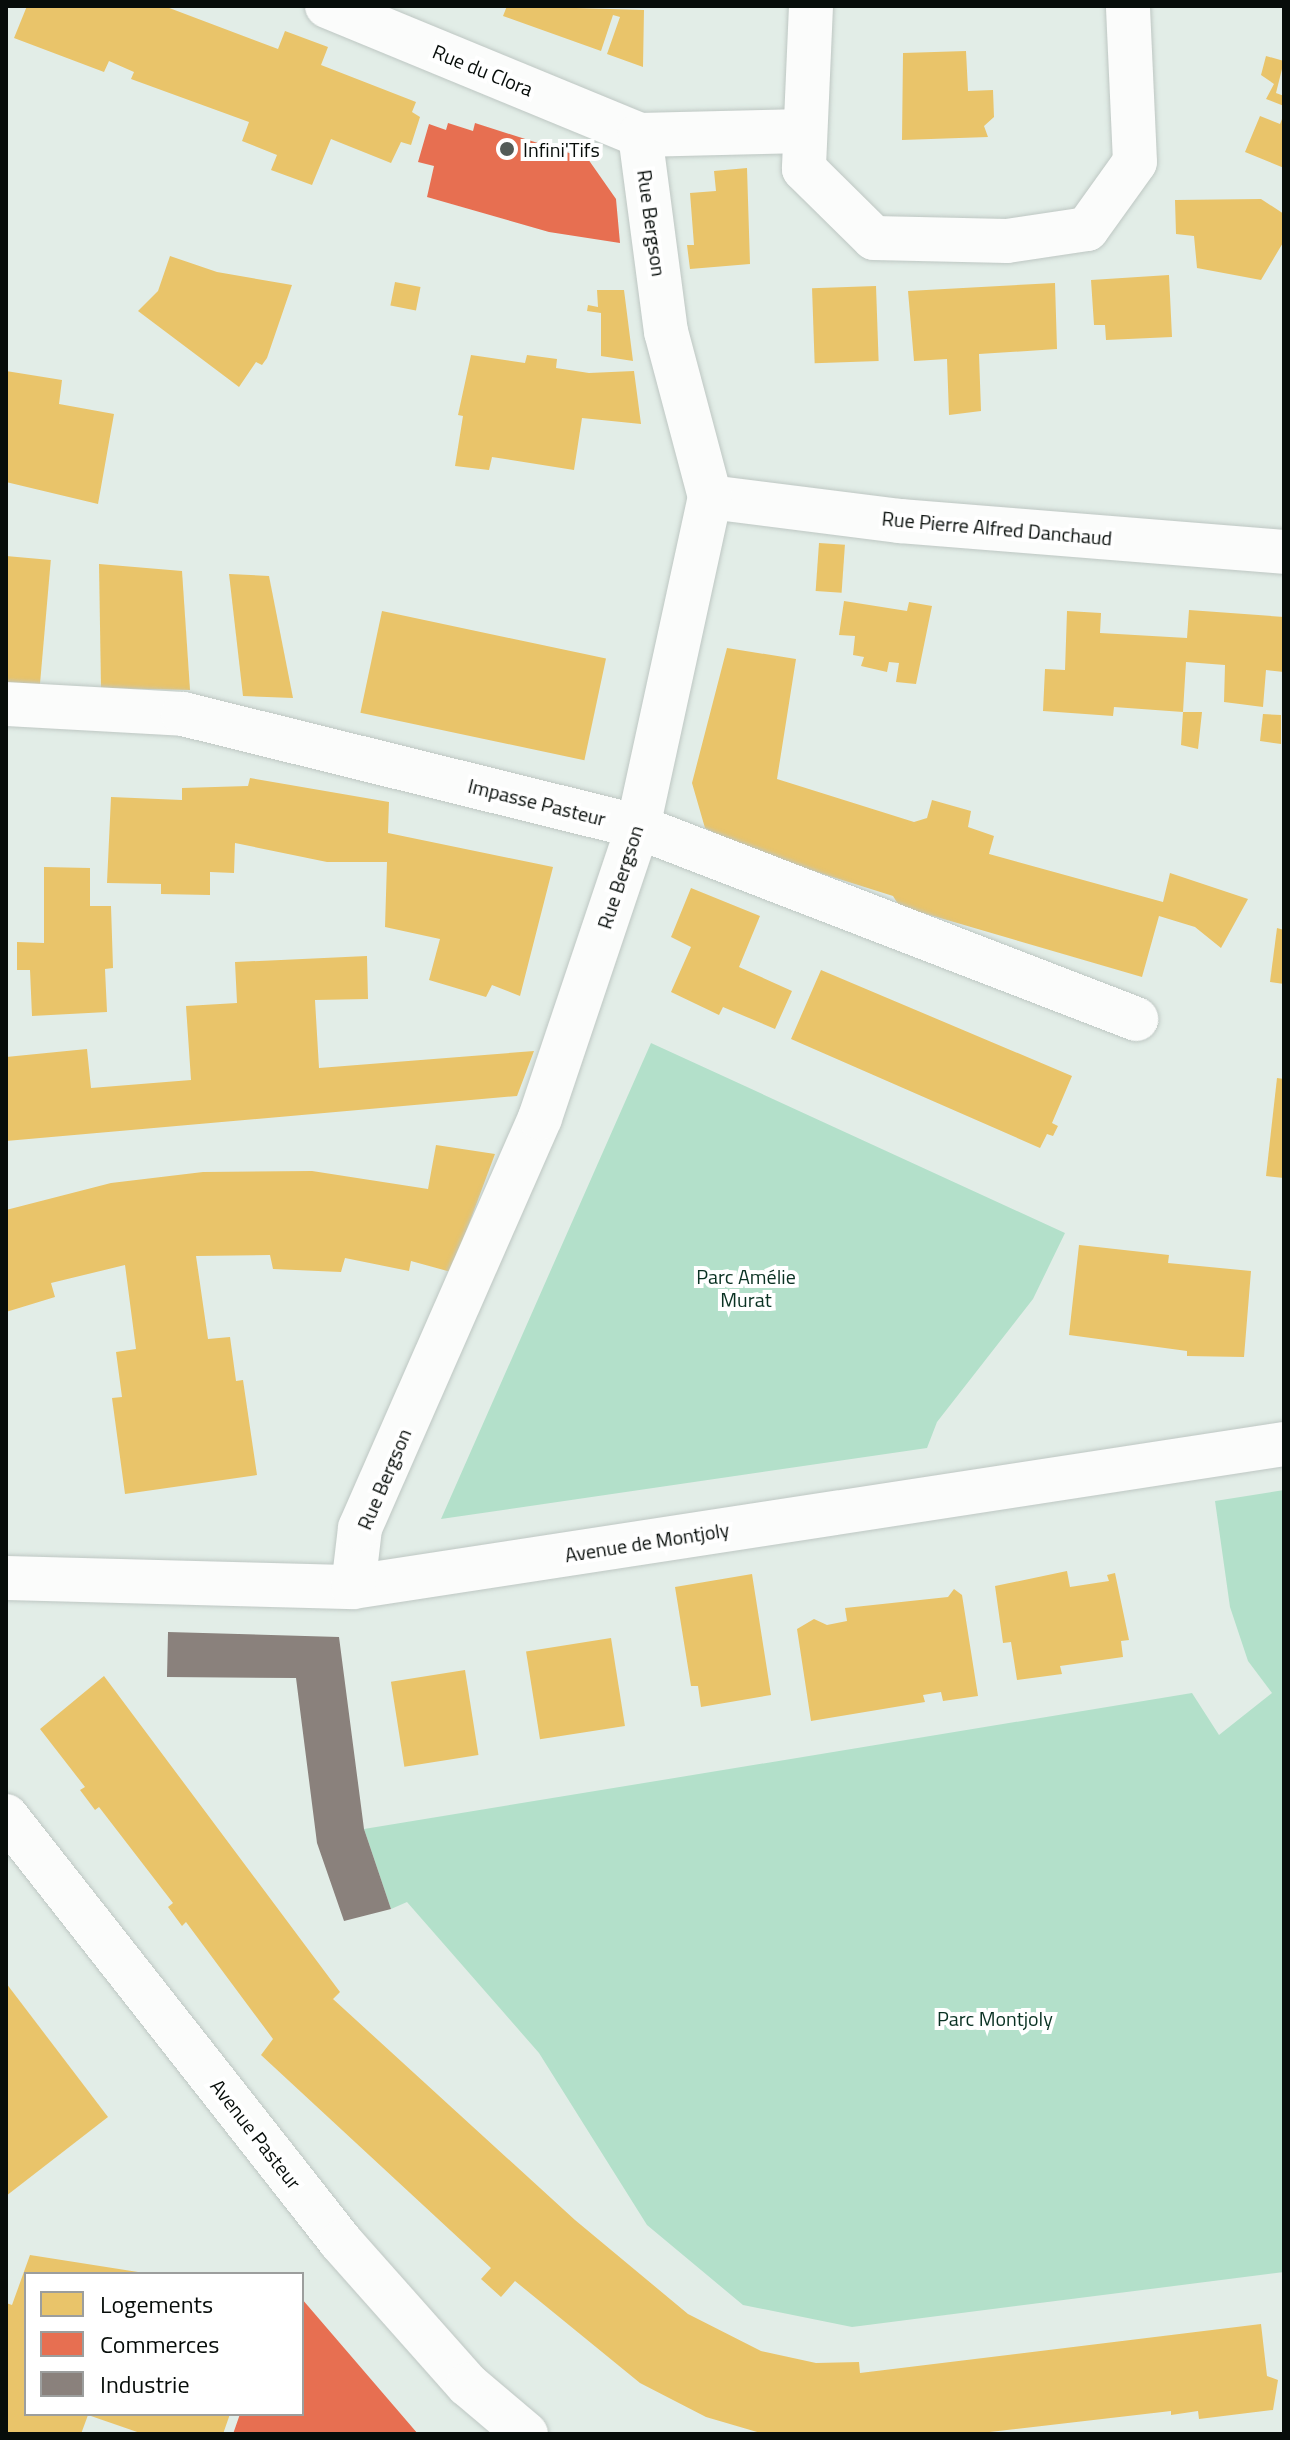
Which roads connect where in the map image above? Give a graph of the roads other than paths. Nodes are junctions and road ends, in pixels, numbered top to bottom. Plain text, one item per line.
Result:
1 (327, 6) edge
2 (811, 6) edge
3 (1128, 6) edge
4 (803, 131) junction
5 (640, 135) junction
6 (710, 497) junction
7 (1284, 552) edge
8 (6, 704) edge
9 (638, 827) junction
10 (1136, 1019) dead end
11 (1284, 1444) edge
12 (6, 1578) edge
13 (353, 1587) junction
14 (6, 1816) edge
15 (526, 2434) edge

1 - 5 street, Rue du Clora
2 - 4 street
3 - 4 street
4 - 5 street
5 - 6 street, Rue Bergson
6 - 7 street, Rue Pierre Alfred Danchaud
6 - 9 street, Rue Bergson
8 - 9 street, Impasse Pasteur
9 - 10 street, Impasse Pasteur
9 - 13 street, Rue Bergson
11 - 13 street, Avenue de Montjoly
12 - 13 street, Avenue de Montjoly
14 - 15 street, Avenue Pasteur

